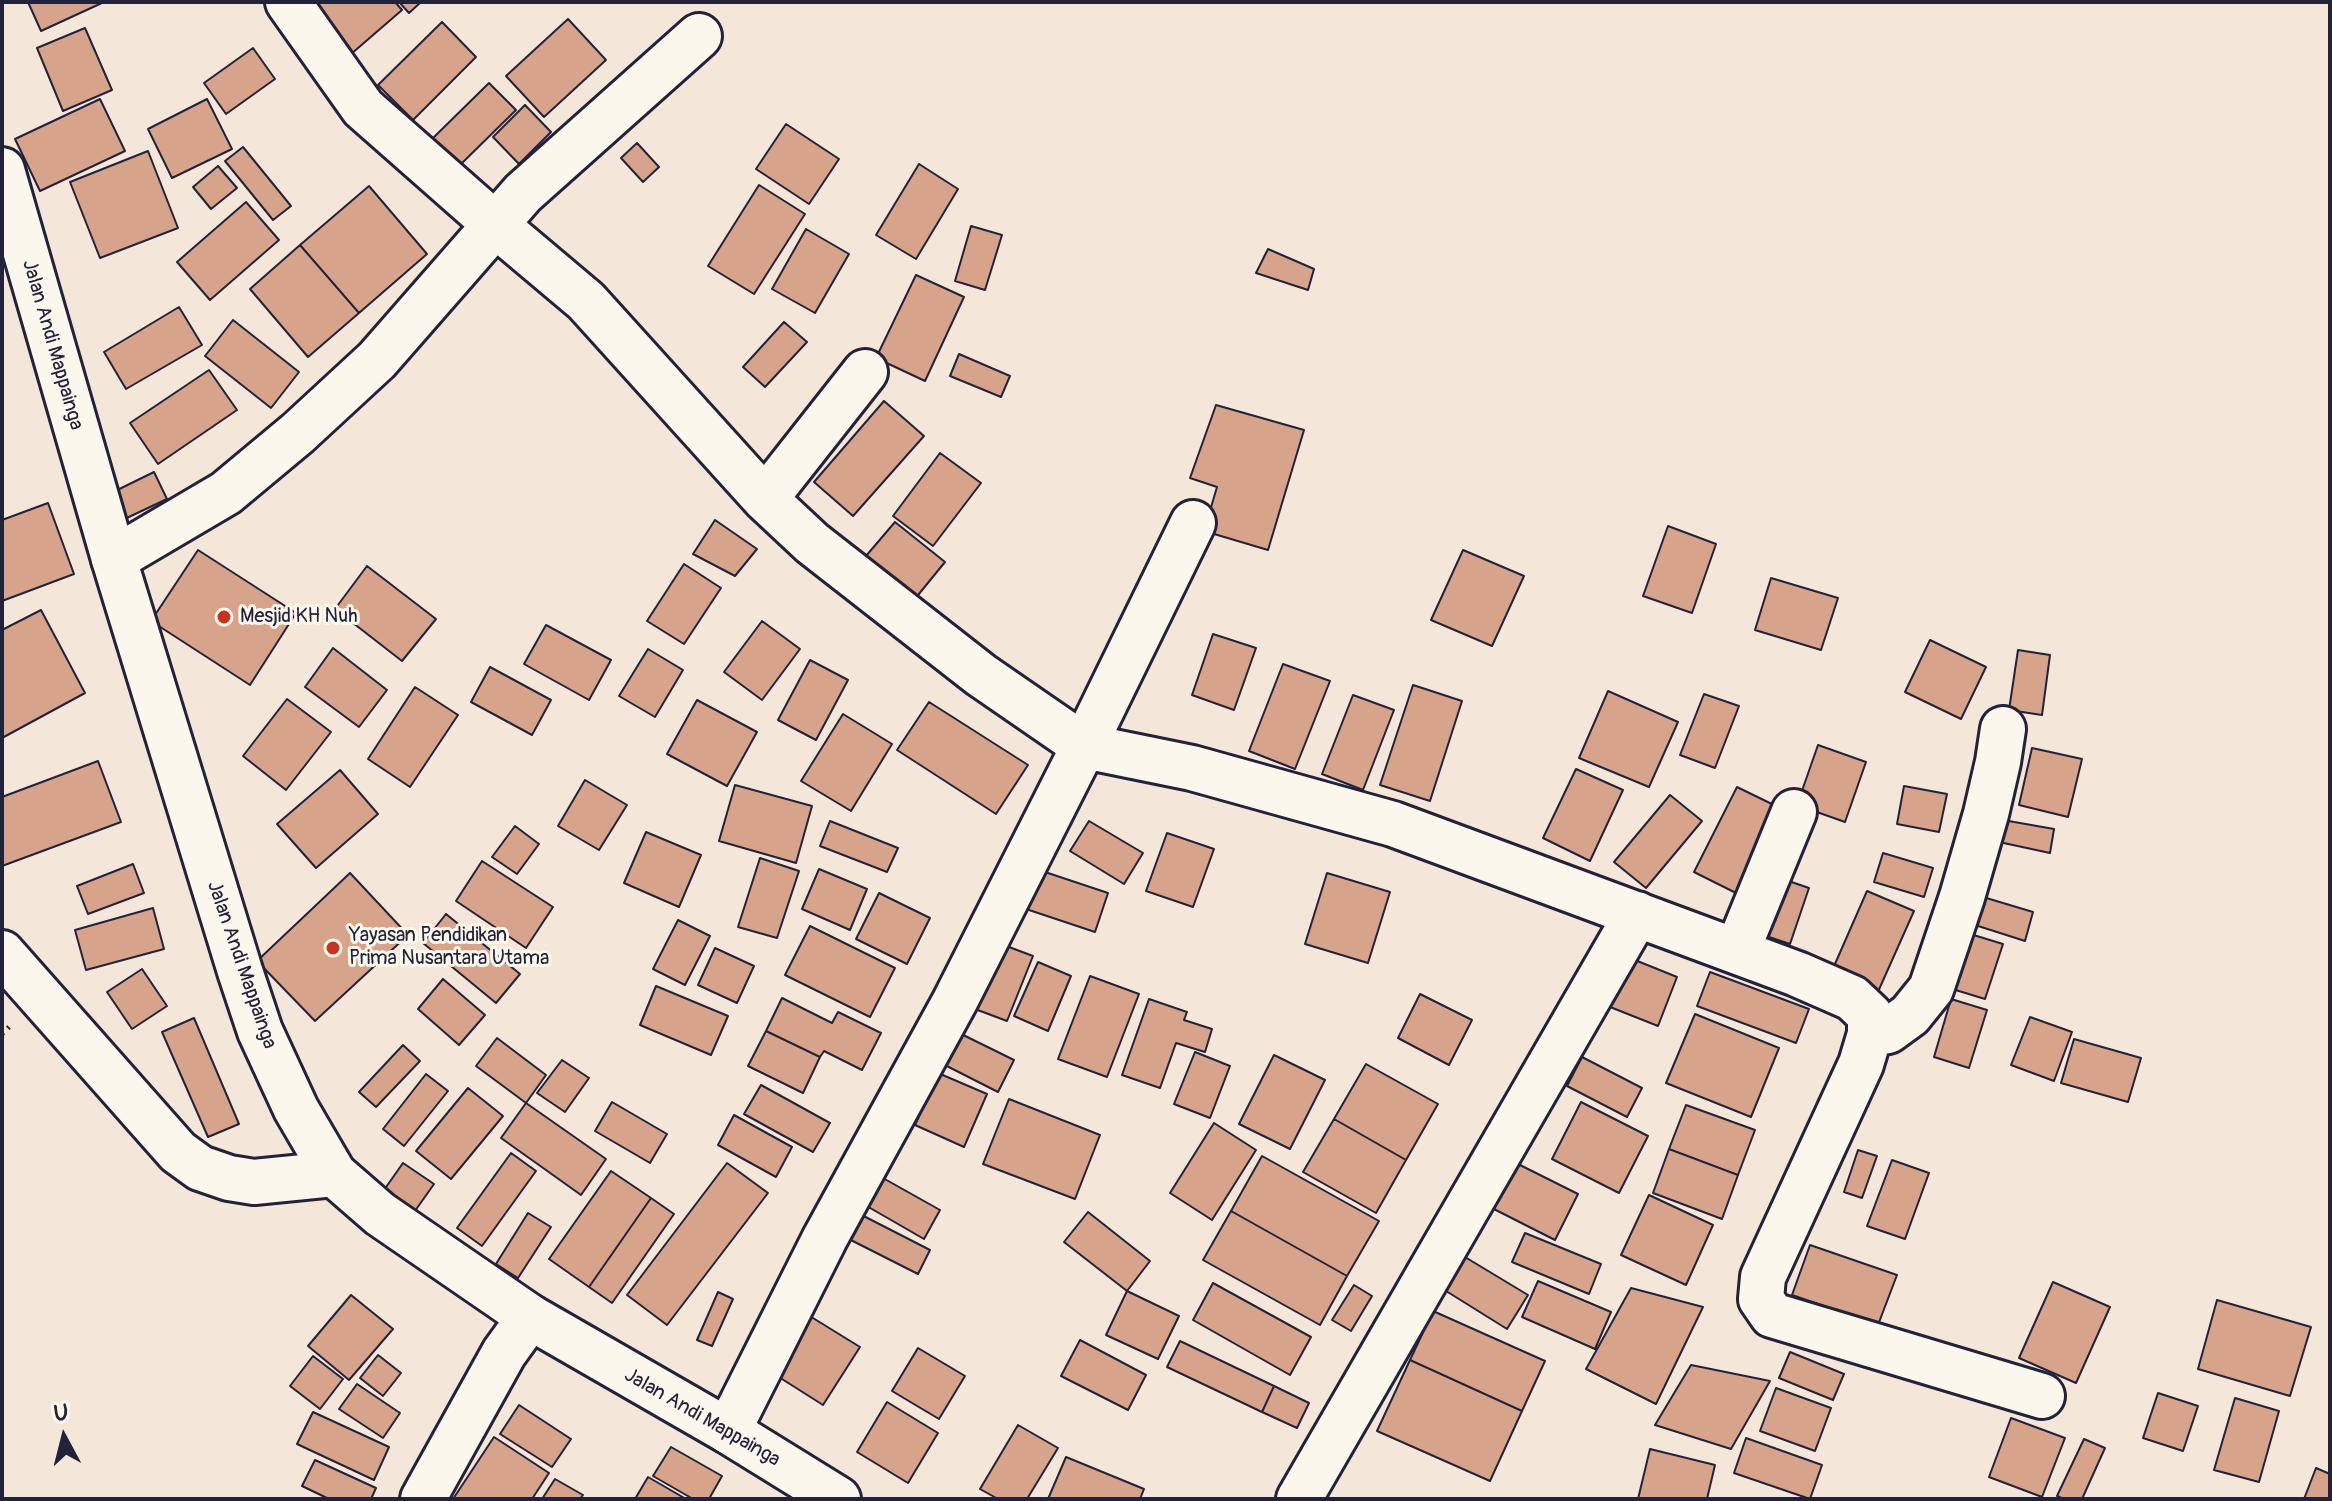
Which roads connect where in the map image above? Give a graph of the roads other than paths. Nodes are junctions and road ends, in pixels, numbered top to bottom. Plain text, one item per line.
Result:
1 (288, 2) edge
2 (699, 36) dead end
3 (2, 170) edge
4 (497, 226) junction
5 (865, 372) dead end
6 (765, 499) junction
7 (1193, 523) dead end
8 (114, 559) junction
9 (2003, 729) dead end
10 (1084, 746) junction
11 (1794, 812) dead end
12 (1637, 914) junction
13 (1737, 951) junction
14 (2, 953) edge
15 (1870, 1034) junction
16 (334, 1174) junction
17 (530, 1317) junction
18 (2042, 1396) dead end
19 (728, 1431) junction
20 (423, 1499) edge
21 (838, 1499) edge
22 (1299, 1499) edge

1 - 4 street
2 - 4 street
3 - 8 street, Jalan Andi Mappainga
4 - 6 street
4 - 8 street
5 - 6 street
6 - 10 street
7 - 10 street
8 - 16 street, Jalan Andi Mappainga
9 - 15 street
10 - 12 street
10 - 19 street
11 - 13 street
12 - 13 street
12 - 22 street
13 - 15 street
14 - 16 street
15 - 18 street
16 - 17 street, Jalan Andi Mappainga
17 - 19 street, Jalan Andi Mappainga
17 - 20 street
19 - 21 street, Jalan Andi Mappainga

